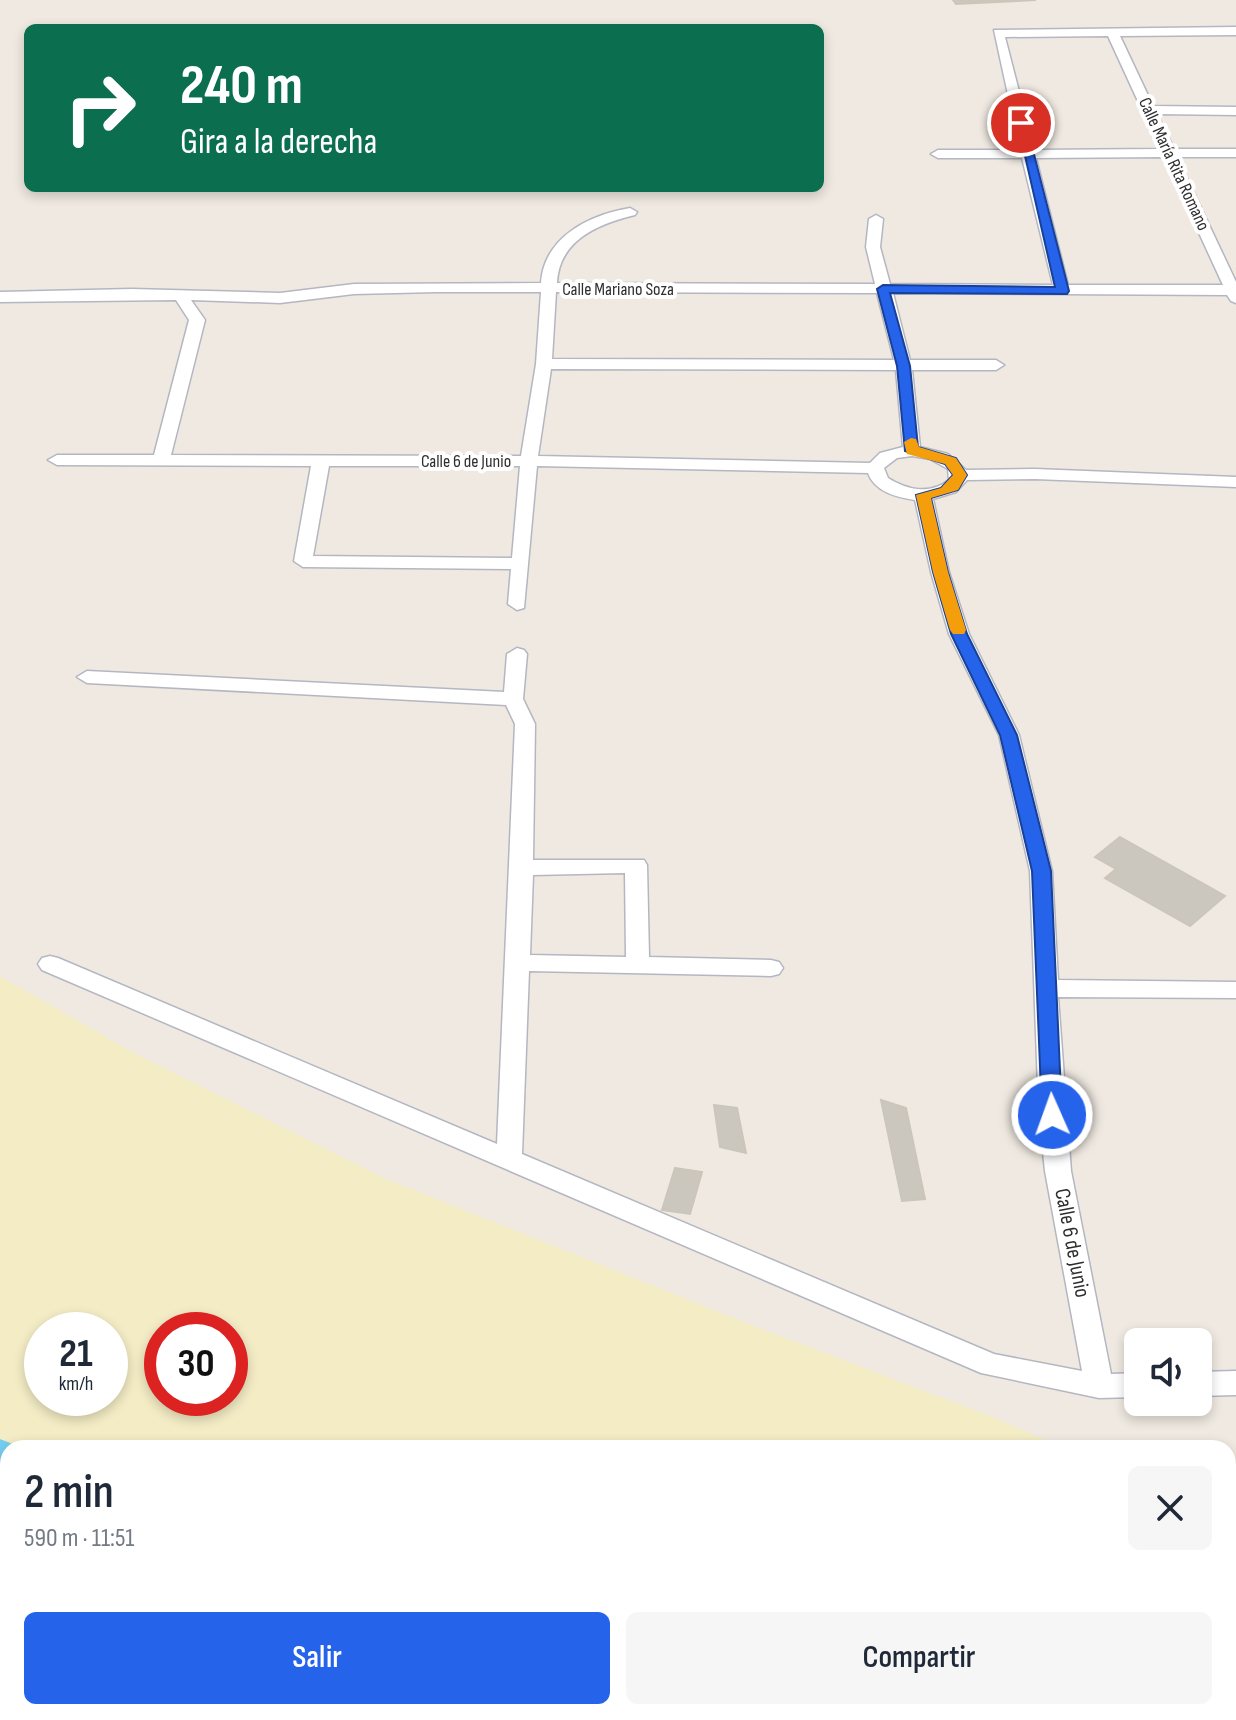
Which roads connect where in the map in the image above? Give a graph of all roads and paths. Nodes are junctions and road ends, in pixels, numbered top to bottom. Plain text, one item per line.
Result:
1 (1112, 31) junction
2 (1236, 31) edge
3 (1150, 110) junction
4 (1236, 111) edge
5 (1028, 153) junction
6 (1170, 153) junction
7 (1236, 153) edge
8 (938, 154) dead end
9 (630, 212) dead end
10 (876, 219) dead end
11 (549, 289) junction
12 (883, 289) junction
13 (1062, 291) junction
14 (1235, 293) edge
15 (181, 296) junction
16 (0, 297) edge
17 (544, 364) junction
18 (996, 365) dead end
19 (904, 366) junction
20 (912, 451) junction
21 (57, 460) dead end
22 (161, 460) junction
23 (321, 461) junction
24 (529, 461) junction
25 (875, 468) junction
26 (960, 475) junction
27 (1236, 482) edge
28 (923, 495) junction
29 (521, 564) junction
30 (517, 604) dead end
31 (517, 654) dead end
32 (87, 677) dead end
33 (513, 699) junction
34 (522, 868) junction
35 (517, 963) junction
36 (50, 964) dead end
37 (638, 965) junction
38 (771, 968) dead end
39 (1047, 988) junction
40 (1236, 990) edge
41 (509, 1161) junction
42 (1236, 1383) edge
43 (1212, 1384) edge
44 (1124, 1385) edge
45 (1099, 1386) junction

1 - 2 street
1 - 3 street, Calle María Rita Romano
1 - 5 street
3 - 4 street
3 - 6 street, Calle María Rita Romano
5 - 6 street
5 - 8 street
5 - 13 street
6 - 7 street
6 - 14 street, Calle María Rita Romano
9 - 11 street
10 - 12 street
11 - 12 street, Calle Mariano Soza
11 - 15 street, Calle Mariano Soza
11 - 17 street
12 - 13 street, Calle Mariano Soza
12 - 19 street
13 - 14 street, Calle Mariano Soza
15 - 16 street, Calle Mariano Soza
15 - 22 street
17 - 19 street
17 - 24 street
18 - 19 street
19 - 20 street
20 - 25 street
20 - 26 street
21 - 22 street, Calle 6 de Junio
22 - 23 street, Calle 6 de Junio
23 - 24 street, Calle 6 de Junio
23 - 29 street
24 - 25 street, Calle 6 de Junio
24 - 29 street
25 - 28 street
26 - 27 street
26 - 28 street
28 - 39 street, Calle 6 de Junio
29 - 30 street
31 - 33 street
32 - 33 street
33 - 34 street
34 - 35 street
34 - 37 street
35 - 37 street
35 - 41 street
36 - 41 street
37 - 38 street
39 - 40 street
39 - 45 street, Calle 6 de Junio
41 - 45 street
42 - 43 street
44 - 45 street

